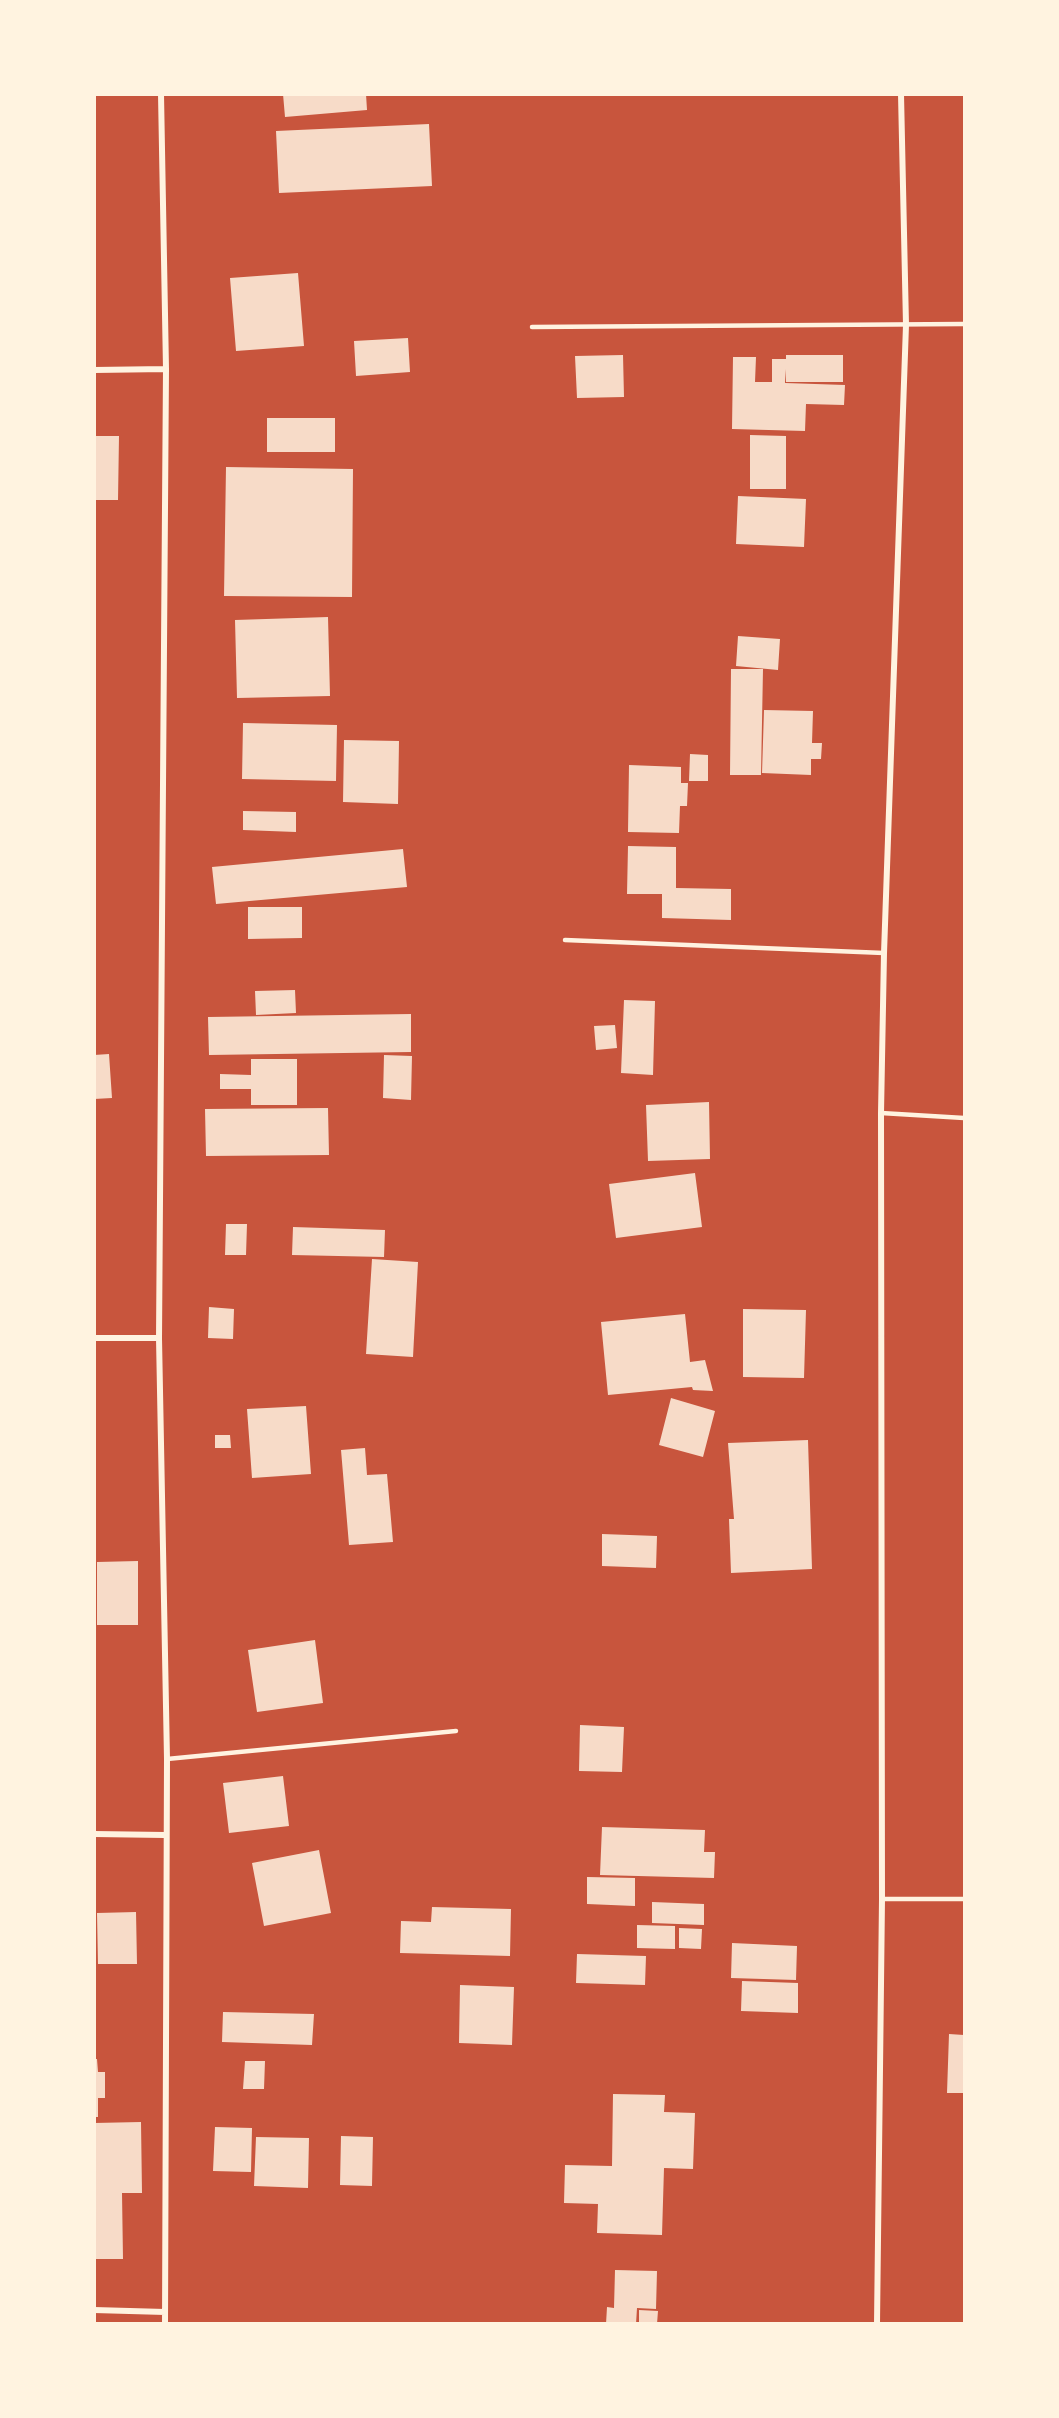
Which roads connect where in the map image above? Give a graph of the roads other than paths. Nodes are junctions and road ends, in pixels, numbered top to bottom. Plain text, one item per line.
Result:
1 (161, 94) edge
2 (901, 94) edge
3 (964, 324) edge
4 (906, 325) junction
5 (532, 327) dead end
6 (166, 369) junction
7 (94, 370) edge
8 (565, 940) dead end
9 (884, 953) junction
10 (881, 1113) junction
11 (964, 1118) edge
12 (94, 1338) edge
13 (159, 1338) junction
14 (456, 1731) dead end
15 (167, 1758) junction
16 (94, 1834) edge
17 (165, 1835) junction
18 (882, 1899) junction
19 (964, 1899) edge
20 (94, 2310) edge
21 (165, 2312) junction
22 (165, 2324) edge
23 (878, 2324) edge

1 - 6 street
2 - 4 street
3 - 4 lane
4 - 5 lane
4 - 9 street
6 - 7 street
6 - 13 street
8 - 9 lane
9 - 10 street
10 - 11 lane
10 - 18 street
12 - 13 street
13 - 15 street
14 - 15 lane
15 - 17 street
16 - 17 street
17 - 21 street
18 - 19 lane
18 - 23 street
20 - 21 street
21 - 22 street

